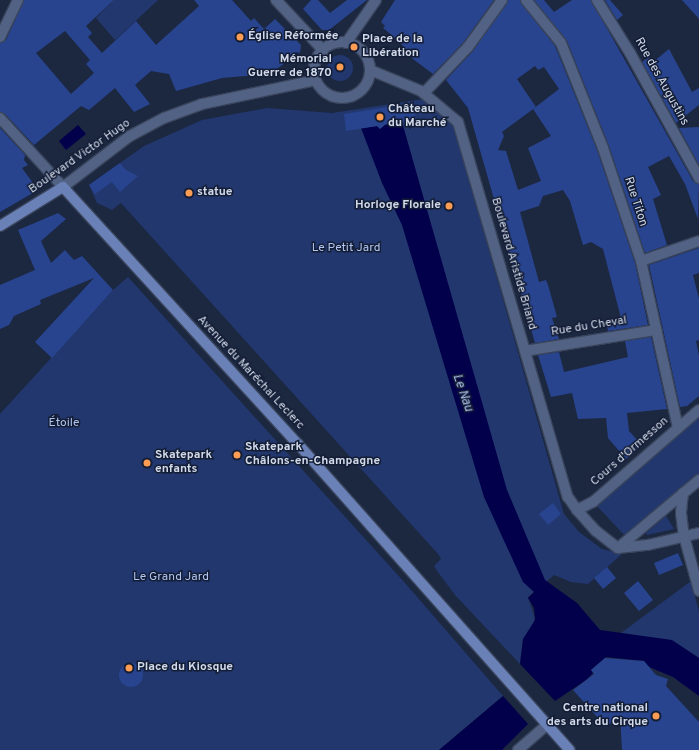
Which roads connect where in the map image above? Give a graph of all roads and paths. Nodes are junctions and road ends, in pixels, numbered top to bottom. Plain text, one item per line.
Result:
1 (276, 0) edge
2 (376, 0) edge
3 (502, 0) edge
4 (526, 0) edge
5 (597, 0) edge
6 (13, 3) edge
7 (0, 37) edge
8 (346, 42) junction
9 (323, 50) junction
10 (370, 70) junction
11 (316, 80) junction
12 (424, 94) junction
13 (0, 118) edge
14 (699, 178) edge
15 (63, 187) junction
16 (0, 226) edge
17 (699, 241) edge
18 (641, 261) junction
19 (656, 330) junction
20 (525, 351) junction
21 (699, 410) edge
22 (678, 428) junction
23 (699, 480) edge
24 (683, 493) junction
25 (666, 507) junction
26 (577, 510) junction
27 (699, 532) edge
28 (684, 536) junction
29 (618, 548) junction
30 (697, 569) edge
31 (699, 591) edge
32 (547, 725) junction
33 (518, 750) edge
34 (570, 750) edge

1 - 9 street
2 - 8 street
3 - 12 street
4 - 18 street, Rue Titon
5 - 14 street, Rue des Augustins
6 - 7 street
8 - 9 street
8 - 10 street
9 - 11 street
10 - 11 street
10 - 12 street, Boulevard Aristide Briand
11 - 15 street, Boulevard Victor Hugo
12 - 20 street, Boulevard Aristide Briand
13 - 15 street
15 - 16 main road, Boulevard Victor Hugo
15 - 32 main road, Avenue du Maréchal Leclerc
17 - 18 street
18 - 19 street, Rue Titon
19 - 20 street, Rue du Cheval
19 - 22 street, Rue Titon
20 - 26 street, Boulevard Aristide Briand
21 - 22 street, Cours d'Ormesson
22 - 26 street, Cours d'Ormesson
23 - 24 street
24 - 25 street
24 - 28 street
25 - 28 street
25 - 29 street
26 - 29 street, Boulevard Aristide Briand
27 - 28 street
28 - 29 street
28 - 30 street
30 - 31 street
32 - 33 street
32 - 34 main road

